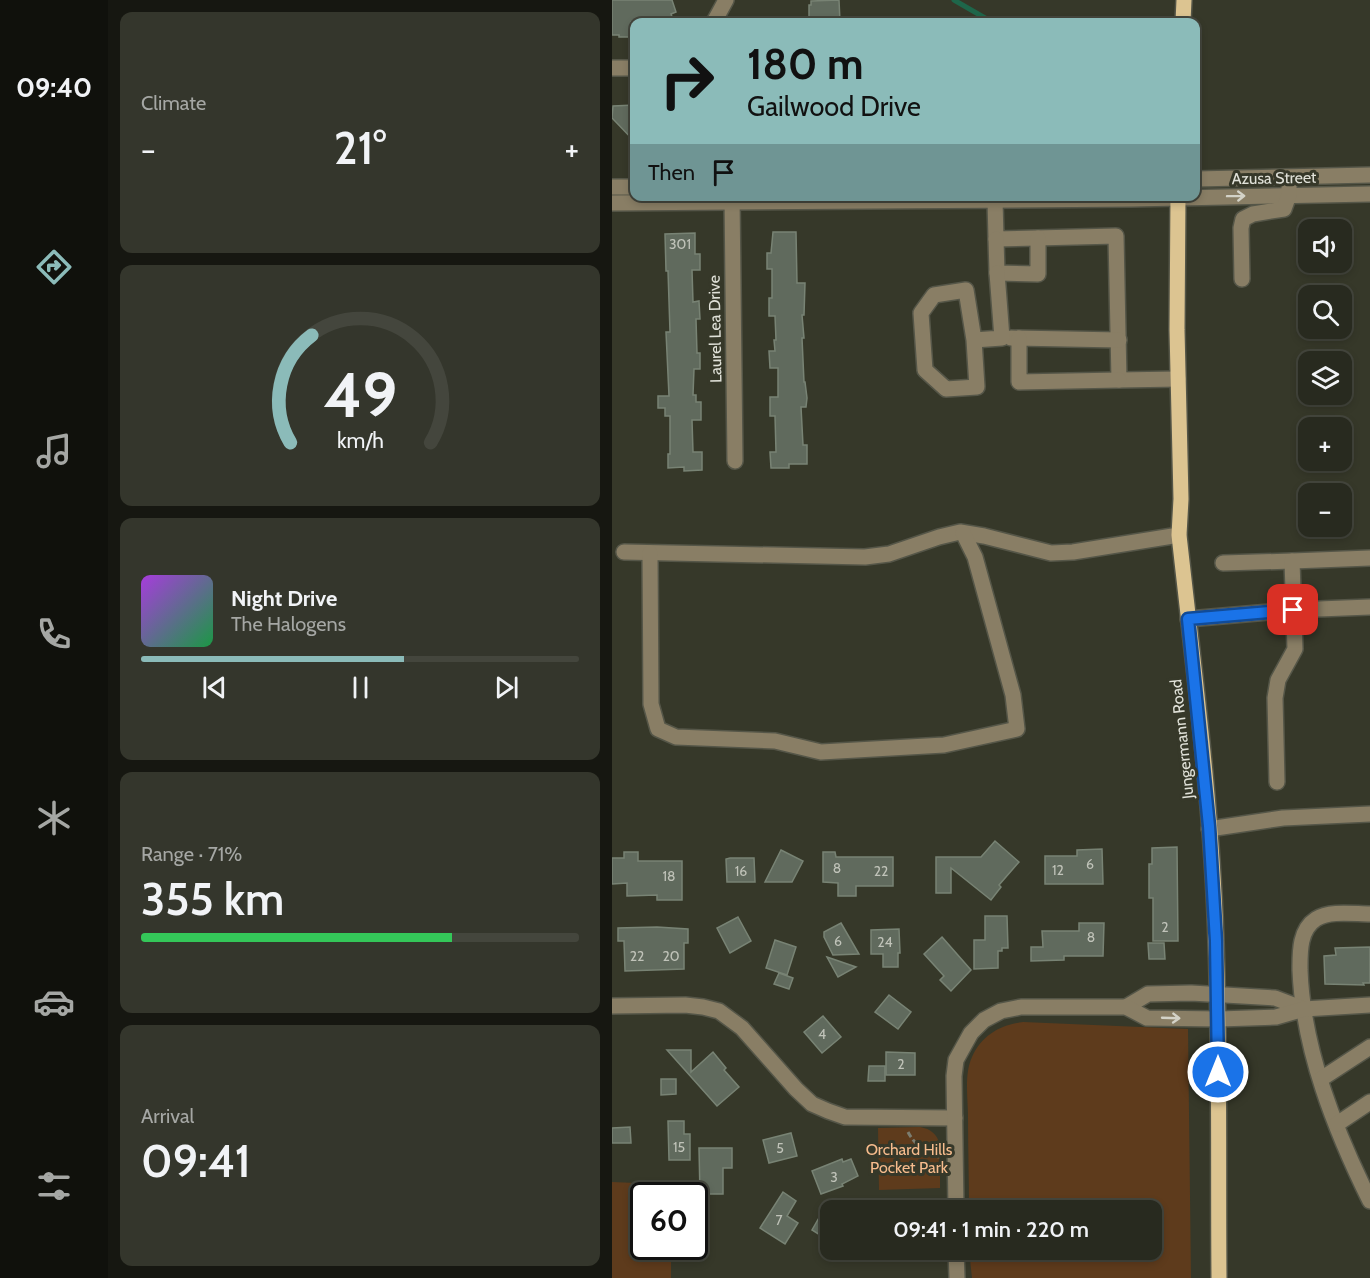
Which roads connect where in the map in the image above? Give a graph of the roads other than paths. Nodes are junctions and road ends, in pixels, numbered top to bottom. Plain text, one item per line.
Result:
1 (726, 0) edge
2 (1184, 0) edge
3 (717, 18) edge
4 (1183, 18) edge
5 (612, 68) edge
6 (630, 68) edge
7 (1370, 175) edge
8 (1289, 177) junction
9 (1200, 179) edge
10 (612, 187) edge
11 (630, 187) edge
12 (1370, 194) edge
13 (1289, 195) junction
14 (1200, 197) edge
15 (672, 201) edge
16 (732, 201) edge
17 (995, 201) edge
18 (1178, 201) edge
19 (612, 203) edge
20 (1038, 238) junction
21 (996, 239) junction
22 (996, 273) junction
23 (1242, 279) dead end
24 (1002, 338) junction
25 (1019, 338) junction
26 (974, 340) junction
27 (1119, 340) junction
28 (1178, 379) junction
29 (1119, 380) junction
30 (735, 461) dead end
31 (963, 533) junction
32 (1179, 535) junction
33 (624, 552) dead end
34 (650, 553) junction
35 (1370, 558) edge
36 (1292, 561) junction
37 (1223, 563) dead end
38 (1370, 607) edge
39 (1293, 610) junction
40 (1188, 619) junction
41 (1277, 782) dead end
42 (1370, 814) edge
43 (1209, 829) junction
44 (1370, 914) edge
45 (1217, 995) junction
46 (612, 1005) edge
47 (1370, 1005) edge
48 (1126, 1007) junction
49 (1304, 1009) junction
50 (1218, 1019) junction
51 (1370, 1047) edge
52 (1321, 1079) junction
53 (1370, 1102) edge
54 (955, 1118) junction
55 (1337, 1124) junction
56 (956, 1200) edge
57 (1370, 1201) edge
58 (956, 1260) edge
59 (957, 1278) edge
60 (1219, 1278) edge

1 - 3 street
2 - 4 main road
5 - 6 street
7 - 8 street, Azusa Street
8 - 9 street, Azusa Street
8 - 13 street
10 - 11 street
12 - 13 street, Azusa Street
14 -> 13 street, Azusa Street
13 - 23 street
15 - 19 street, Azusa Street
16 - 30 street, Laurel Lea Drive
17 - 21 street
18 - 28 main road, Jungermann Road
20 - 21 street
20 - 22 street
20 - 27 street
21 - 22 street
22 - 24 street
24 - 25 street
24 - 26 street
25 - 27 street
25 - 29 street
26 - 26 street
27 - 29 street
28 - 29 street
28 - 32 main road, Jungermann Road
31 - 32 street
31 - 34 street
31 - 34 street
32 - 40 main road, Jungermann Road
33 - 34 street
35 - 36 street
36 - 37 street
36 - 39 street
38 - 39 street
39 - 40 street
39 - 41 street
40 - 43 main road, Jungermann Road
42 - 43 street
43 - 45 main road, Jungermann Road
44 - 49 street
45 - 48 street
45 - 49 street
45 - 50 main road, Jungermann Road
46 - 54 street
47 - 49 street
48 -> 50 street
48 - 54 street
49 - 50 street
49 - 52 street
50 - 60 main road, Jungermann Road
51 - 52 street
52 - 55 street
53 - 55 street
54 - 56 street
55 - 57 street
58 - 59 street

